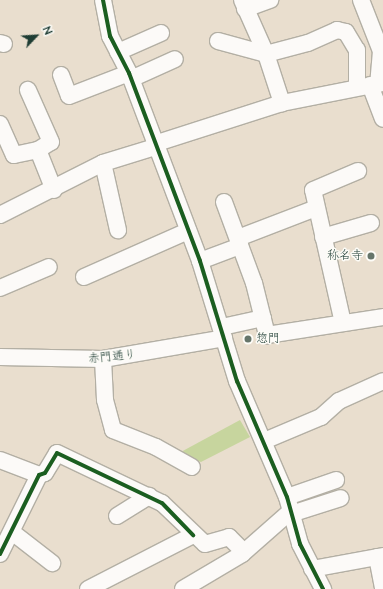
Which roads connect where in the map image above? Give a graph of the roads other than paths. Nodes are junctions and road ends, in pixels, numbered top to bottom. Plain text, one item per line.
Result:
1 (270, 0) edge
2 (361, 0) edge
3 (100, 3) edge
4 (244, 5) edge
5 (161, 33) dead end
6 (218, 41) dead end
7 (382, 50) edge
8 (118, 52) junction
9 (266, 54) junction
10 (175, 59) dead end
11 (62, 75) dead end
12 (130, 76) junction
13 (372, 85) edge
14 (28, 90) dead end
15 (282, 103) junction
16 (383, 119) edge
17 (0, 124) edge
18 (155, 145) junction
19 (38, 150) junction
20 (102, 163) junction
21 (358, 171) dead end
22 (54, 190) junction
23 (224, 202) dead end
24 (316, 208) junction
25 (0, 215) edge
26 (371, 223) dead end
27 (118, 230) dead end
28 (188, 231) junction
29 (323, 237) junction
30 (239, 242) junction
31 (200, 261) junction
32 (49, 267) dead end
33 (84, 278) dead end
34 (0, 288) edge
35 (383, 317) edge
36 (263, 318) junction
37 (343, 323) junction
38 (223, 332) junction
39 (0, 357) edge
40 (103, 359) junction
41 (383, 381) edge
42 (264, 441) junction
43 (0, 460) edge
44 (192, 467) dead end
45 (39, 476) junction
46 (336, 480) dead end
47 (149, 496) junction
48 (341, 498) dead end
49 (290, 507) junction
50 (117, 516) dead end
51 (12, 532) junction
52 (193, 534) junction
53 (242, 550) junction
54 (0, 554) edge
55 (380, 557) edge
56 (52, 563) dead end
57 (312, 569) junction
58 (97, 586) edge
59 (383, 587) edge
60 (183, 589) edge
61 (322, 589) edge

1 - 4 street
2 - 7 street
3 - 8 street
4 - 9 street
5 - 8 street
6 - 9 street
7 - 13 street
8 - 12 street
9 - 13 street
9 - 15 street
10 - 12 street
11 - 12 street
12 - 18 street
13 - 15 street
13 - 16 street
14 - 19 street
15 - 18 street
17 - 19 street
18 - 20 street
18 - 28 street
19 - 22 street
20 - 22 street
20 - 27 street
21 - 24 street
22 - 25 street
23 - 30 street
24 - 29 street
24 - 30 street
26 - 29 street
28 - 31 street
28 - 33 street
29 - 37 street
30 - 31 street
30 - 36 street
31 - 38 street
32 - 34 street
35 - 37 street
36 - 37 street
36 - 38 street, 赤門通り
38 - 40 street, 赤門通り
38 - 42 street
39 - 40 street, 赤門通り
40 - 44 street
41 - 42 street
42 - 49 street
43 - 45 street
45 - 47 street
45 - 51 street
46 - 49 street
47 - 50 street
47 - 52 street
48 - 49 street
49 - 53 street
49 - 57 street
51 - 54 street
51 - 56 street
52 - 53 street
52 - 58 street
53 - 60 street
55 - 57 street
55 - 59 street
57 - 61 street

